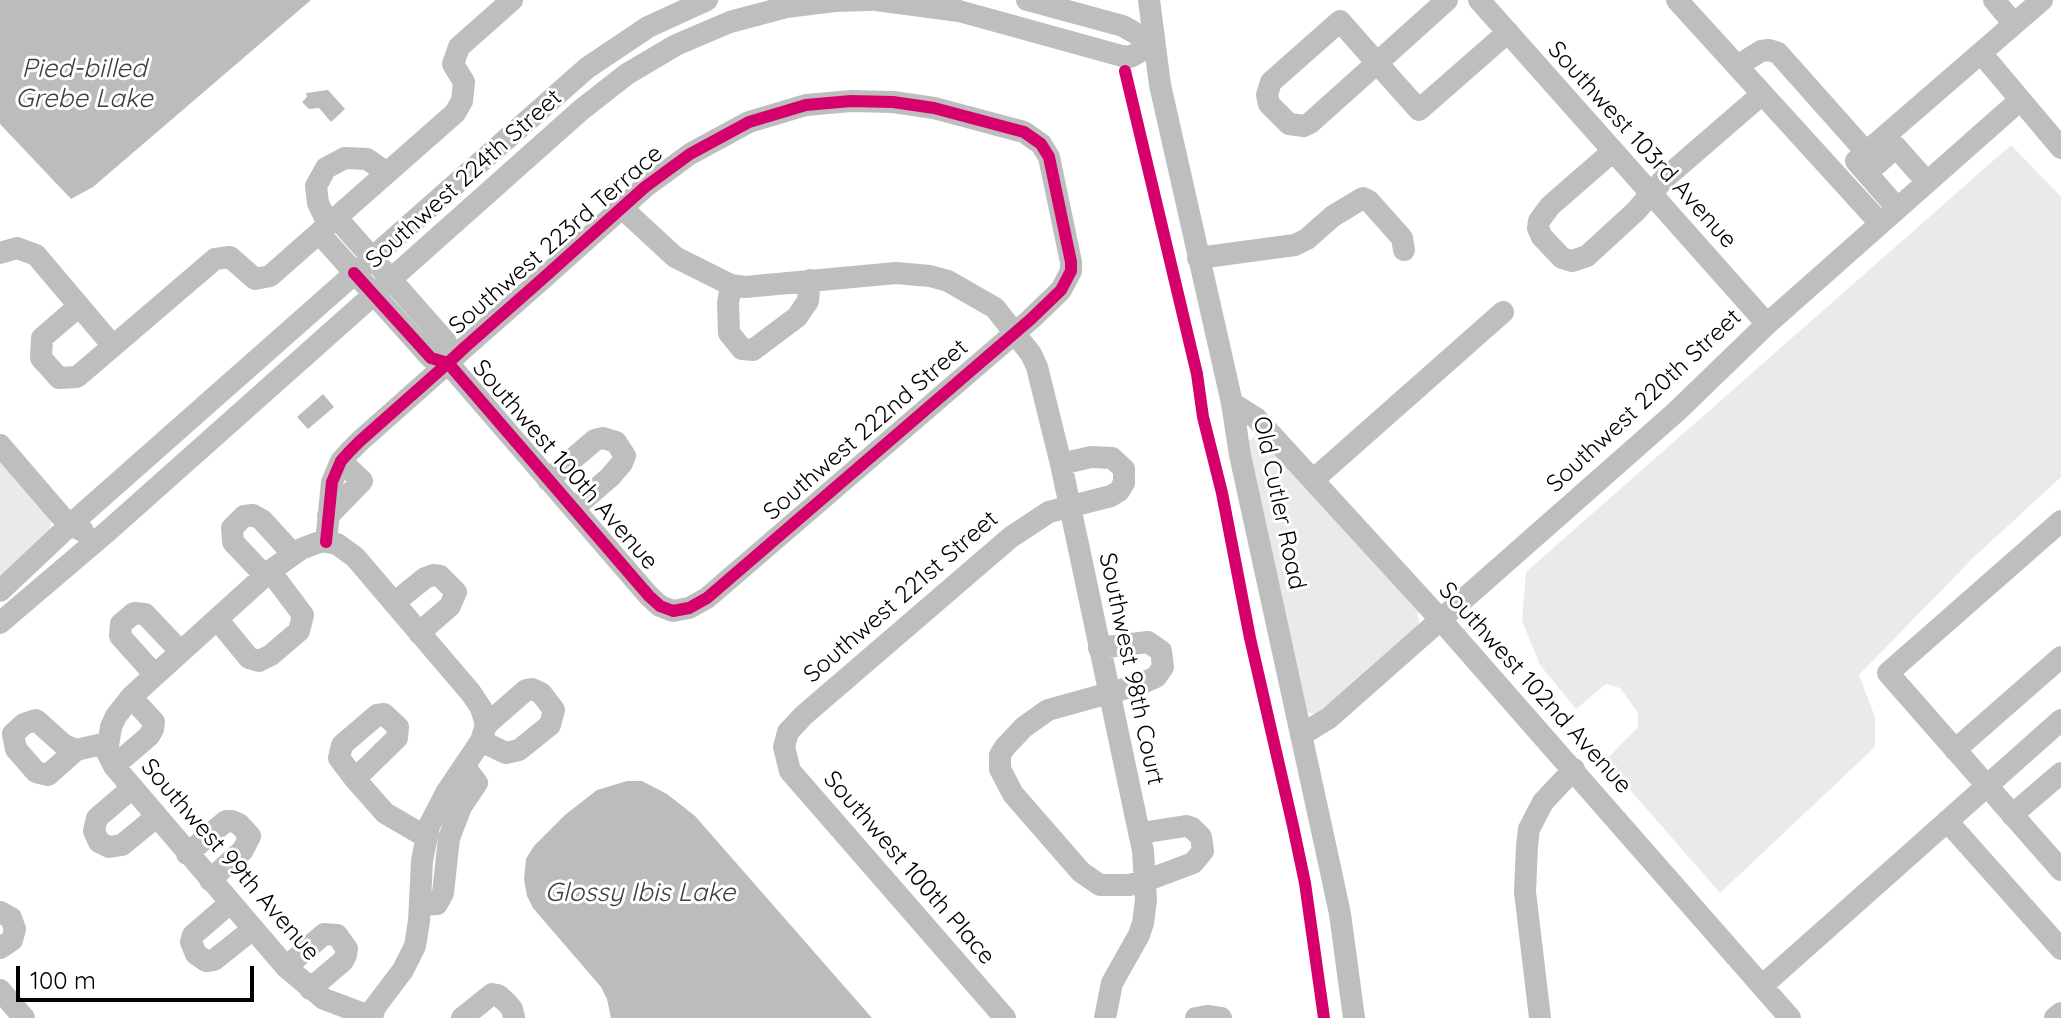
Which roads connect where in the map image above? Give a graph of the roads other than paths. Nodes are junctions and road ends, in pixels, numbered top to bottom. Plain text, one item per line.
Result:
1 (512, 0) edge
2 (707, 0) edge
3 (835, 0) edge
4 (870, 0) edge
5 (876, 0) edge
6 (1027, 0) edge
7 (1149, 0) edge
8 (1447, 0) edge
9 (1479, 0) edge
10 (1677, 0) edge
11 (1994, 0) edge
12 (2042, 0) edge
13 (2014, 24) junction
14 (1508, 32) junction
15 (1154, 44) junction
16 (1977, 57) junction
17 (1745, 61) dead end
18 (1377, 63) junction
19 (1761, 95) junction
20 (2015, 104) junction
21 (2061, 148) edge
22 (1612, 152) junction
23 (1866, 159) junction
24 (387, 173) junction
25 (1927, 182) junction
26 (1650, 195) junction
27 (622, 208) junction
28 (1895, 210) junction
29 (328, 225) junction
30 (1404, 250) dead end
31 (0, 253) edge
32 (372, 257) junction
33 (1198, 258) junction
34 (1071, 271) joint
35 (354, 273) junction
36 (392, 278) junction
37 (810, 280) junction
38 (731, 285) junction
39 (374, 294) junction
40 (79, 306) junction
41 (1503, 312) dead end
42 (1767, 324) junction
43 (1016, 331) junction
44 (113, 346) junction
45 (448, 363) junction
46 (1232, 403) junction
47 (0, 445) edge
48 (1061, 464) junction
49 (548, 480) junction
50 (1313, 480) junction
51 (1070, 506) junction
52 (574, 508) junction
53 (2061, 521) edge
54 (70, 525) junction
55 (108, 531) junction
56 (326, 542) junction
57 (293, 554) junction
58 (267, 573) junction
59 (0, 591) edge
60 (394, 603) junction
61 (680, 611) joint
62 (217, 619) junction
63 (1440, 619) junction
64 (0, 623) edge
65 (419, 633) junction
66 (1099, 648) junction
67 (181, 652) junction
68 (2061, 657) edge
69 (155, 675) junction
70 (1108, 692) junction
71 (131, 697) junction
72 (2061, 720) edge
73 (1301, 735) junction
74 (107, 743) junction
75 (784, 747) joint
76 (76, 750) dead end
77 (1955, 750) junction
78 (114, 766) junction
79 (464, 766) junction
80 (1574, 769) junction
81 (2061, 773) edge
82 (355, 779) dead end
83 (1987, 786) junction
84 (131, 789) junction
85 (2012, 815) junction
86 (156, 817) junction
87 (1947, 821) junction
88 (1141, 833) junction
89 (426, 837) junction
90 (187, 854) junction
91 (2061, 870) edge
92 (210, 880) junction
93 (1145, 881) junction
94 (230, 903) junction
95 (420, 905) junction
96 (0, 912) edge
97 (253, 929) junction
98 (0, 948) edge
99 (2061, 949) edge
100 (286, 967) junction
101 (1762, 986) junction
102 (0, 990) edge
103 (318, 1002) edge
104 (2061, 1013) edge
105 (372, 1017) edge
106 (24, 1018) edge
107 (462, 1018) edge
108 (514, 1018) edge
109 (1005, 1018) edge
110 (1105, 1018) edge
111 (1196, 1018) edge
112 (1221, 1018) edge
113 (1354, 1018) edge
114 (1540, 1018) edge
115 (1790, 1018) edge
116 (2055, 1018) edge

1 - 24 street
2 - 32 street, Southwest 224th Street
3 - 4 street, Southwest 224th Street
3 - 36 street, Southwest 224th Street
5 - 15 street
6 - 15 street
7 - 15 street, Old Cutler Road
8 - 18 street
9 - 14 street, Southwest 103rd Avenue
10 - 19 street
11 - 13 street
12 - 13 street
13 - 16 street
14 - 18 street
14 - 22 street, Southwest 103rd Avenue
15 - 33 street, Old Cutler Road
16 - 20 street
16 - 23 street
17 - 23 street
18 - 18 street
19 - 26 street
19 - 28 street
20 - 21 street
20 - 25 street, Southwest 220th Street
22 - 26 street, Southwest 103rd Avenue
22 - 26 street
23 - 25 street
23 - 28 street
24 - 29 street
24 - 29 street
25 - 28 street, Southwest 220th Street
26 - 42 street, Southwest 103rd Avenue
27 - 34 street, Southwest 223rd Terrace
27 - 38 street
27 - 45 street, Southwest 223rd Terrace
28 - 42 street, Southwest 220th Street
29 - 32 street, Southwest 100th Avenue
29 - 35 street, Southwest 100th Avenue
29 - 44 street
30 - 33 street
31 - 40 street
32 - 35 street, Southwest 224th Street
32 - 36 street, Southwest 100th Avenue
33 - 46 street, Old Cutler Road
34 - 43 street, Southwest 222nd Street
35 - 39 street, Southwest 100th Avenue
35 - 54 street, Southwest 224th Street
36 - 39 street, Southwest 224th Street
36 - 45 street, Southwest 100th Avenue
37 - 38 street, Southwest 98th Court
37 - 38 street
37 - 43 street, Southwest 98th Court
39 - 45 street, Southwest 100th Avenue
39 - 55 street, Southwest 224th Street
40 - 44 street
40 - 44 street
41 - 50 street
42 - 63 street, Southwest 220th Street
43 - 48 street, Southwest 98th Court
43 - 61 street, Southwest 222nd Street
45 - 49 street, Southwest 100th Avenue
45 - 56 street, Southwest 223rd Terrace
46 - 50 street, Southwest 102nd Avenue
46 - 73 street, Old Cutler Road
47 - 54 street
48 - 51 street, Southwest 98th Court
48 - 51 street, Southwest 221st Street
49 - 52 street, Southwest 100th Avenue
49 - 52 street
50 - 63 street, Southwest 102nd Avenue
51 - 66 street, Southwest 98th Court
51 - 75 street, Southwest 221st Street
52 - 61 street, Southwest 100th Avenue
53 - 77 street
54 - 55 street
54 - 59 street, Southwest 224th Street
55 - 64 street, Southwest 224th Street
56 - 57 street
56 - 60 street
57 - 58 street
57 - 58 street
58 - 62 street
58 - 62 street
60 - 65 street
60 - 65 street
62 - 67 street
63 - 73 street, Southwest 220th Street
63 - 80 street, Southwest 102nd Avenue
65 - 79 street
66 - 70 street, Southwest 98th Court
66 - 70 street
67 - 69 street
67 - 69 street
68 - 77 street
69 - 71 street
70 - 88 street, Southwest 98th Court
70 - 93 street
71 - 74 street
71 - 78 street
72 - 83 street
73 - 113 street, Old Cutler Road
74 - 76 street
74 - 78 street, Southwest 99th Avenue
75 - 109 street, Southwest 100th Place
77 - 83 street
78 - 84 street, Southwest 99th Avenue
79 - 89 street
79 - 95 street
80 - 101 street, Southwest 102nd Avenue
80 - 114 street
81 - 85 street
82 - 89 street
83 - 85 street
83 - 87 street
84 - 86 street, Southwest 99th Avenue
84 - 86 street
85 - 91 street
86 - 90 street, Southwest 99th Avenue
87 - 99 street
87 - 101 street
88 - 93 street, Southwest 98th Court
88 - 93 street
89 - 95 street
90 - 92 street, Southwest 99th Avenue
90 - 92 street
92 - 94 street, Southwest 99th Avenue
93 - 110 street, Southwest 98th Court
94 - 97 street, Southwest 99th Avenue
94 - 97 street
95 - 105 street
96 - 98 street
97 - 100 street, Southwest 99th Avenue
100 - 103 street, Southwest 99th Avenue
100 - 103 street
101 - 115 street, Southwest 102nd Avenue
102 - 106 street
103 - 105 street, Southwest 99th Avenue
104 - 116 street
107 - 108 street
111 - 112 street

